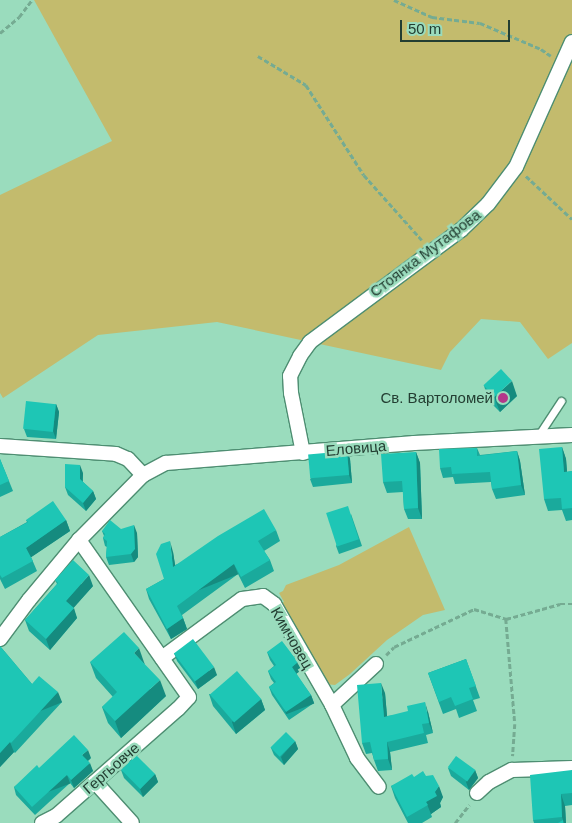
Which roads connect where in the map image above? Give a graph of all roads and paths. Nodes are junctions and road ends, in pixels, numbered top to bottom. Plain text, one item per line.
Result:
1 (32, 0) edge
2 (394, 0) edge
3 (0, 33) edge
4 (572, 42) edge
5 (258, 56) dead end
6 (563, 64) junction
7 (516, 167) junction
8 (572, 219) edge
9 (432, 251) junction
10 (561, 401) dead end
11 (572, 436) edge
12 (536, 439) junction
13 (0, 446) edge
14 (303, 453) junction
15 (143, 475) junction
16 (79, 540) junction
17 (572, 604) edge
18 (506, 619) junction
19 (0, 639) edge
20 (162, 658) junction
21 (376, 664) joint
22 (332, 705) junction
23 (572, 768) edge
24 (512, 770) junction
25 (95, 782) junction
26 (379, 787) dead end
27 (477, 793) joint
28 (42, 823) edge
29 (132, 823) edge
30 (455, 823) edge

1 - 3 path
2 - 6 path
4 - 6 street, Стоянка Мутафова
5 - 9 path
6 - 7 street, Стоянка Мутафова
7 - 8 path
7 - 9 street, Стоянка Мутафова
9 - 14 street, Стоянка Мутафова
10 - 12 lane
11 - 12 street, Еловица
12 - 14 street, Еловица
13 - 15 street
14 - 15 street, Еловица
15 - 16 street, Еловица
16 - 19 street
16 - 20 street
17 - 18 path
18 - 21 path
18 - 24 path
20 - 22 street, Кимчовец
20 - 25 street, Гергьовче
21 - 22 street
22 - 26 street, Кимчовец
23 - 24 street
24 - 27 street
25 - 28 street, Гергьовче
25 - 29 street
27 - 30 path

